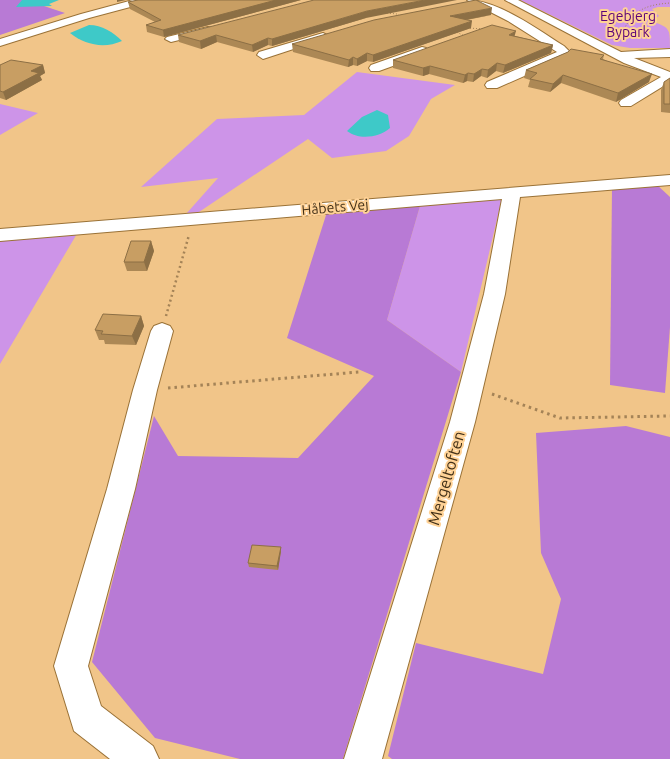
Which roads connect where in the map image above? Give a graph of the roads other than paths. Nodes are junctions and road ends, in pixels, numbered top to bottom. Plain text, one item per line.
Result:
1 (145, 0) edge
2 (510, 0) edge
3 (475, 1) edge
4 (459, 6) edge
5 (512, 19) junction
6 (219, 27) edge
7 (335, 33) edge
8 (465, 36) edge
9 (171, 40) dead end
10 (0, 43) edge
11 (429, 49) edge
12 (607, 49) joint
13 (670, 53) edge
14 (263, 55) dead end
15 (618, 55) junction
16 (375, 68) dead end
17 (670, 76) edge
18 (492, 85) dead end
19 (626, 103) dead end
20 (670, 180) edge
21 (512, 192) junction
22 (297, 210) junction
23 (320, 220) dead end
24 (0, 235) edge
25 (162, 330) road end
26 (140, 759) edge
27 (363, 759) edge

1 - 10 street
2 - 12 street
3 - 4 street
3 - 5 street
5 - 8 street
5 - 18 street
6 - 9 street
7 - 14 street
11 - 16 street
12 - 15 street
13 - 15 street
15 - 17 street
17 - 19 street
20 - 21 street, Håbets Vej
21 - 22 street, Håbets Vej
21 - 27 street, Mergeltoften
22 - 23 street
22 - 24 street, Håbets Vej
25 - 26 street

